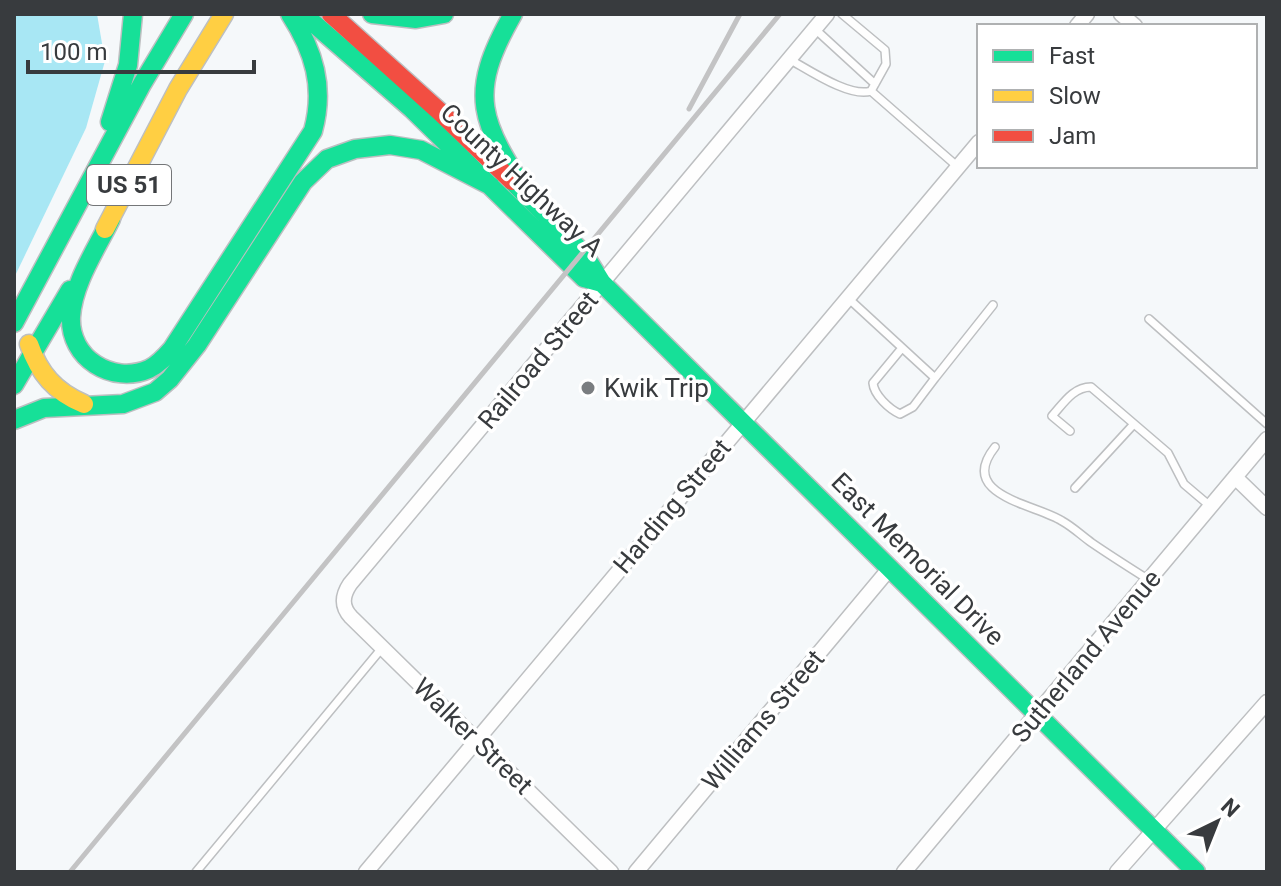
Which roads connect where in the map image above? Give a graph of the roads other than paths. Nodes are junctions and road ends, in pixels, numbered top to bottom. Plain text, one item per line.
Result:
1 (133, 14) edge
2 (184, 14) edge
3 (224, 14) edge
4 (290, 14) edge
5 (303, 14) edge
6 (331, 14) edge
7 (372, 14) edge
8 (444, 14) edge
9 (513, 14) edge
10 (827, 14) edge
11 (842, 14) edge
12 (815, 29) junction
13 (789, 59) junction
14 (873, 87) junction
15 (977, 144) edge
16 (958, 167) junction
17 (92, 177) junction
18 (491, 186) junction
19 (529, 197) junction
20 (111, 219) junction
21 (39, 277) junction
22 (602, 283) junction
23 (848, 298) junction
24 (993, 305) dead end
25 (1149, 319) dead end
26 (14, 323) edge
27 (902, 348) junction
28 (32, 354) junction
29 (935, 378) junction
30 (14, 385) edge
31 (90, 406) junction
32 (14, 420) edge
33 (743, 422) junction
34 (1267, 424) edge
35 (1133, 425) junction
36 (1070, 431) dead end
37 (1267, 439) edge
38 (995, 447) dead end
39 (1235, 477) junction
40 (1075, 488) dead end
41 (1210, 506) junction
42 (1267, 508) edge
43 (890, 568) junction
44 (1149, 580) junction
45 (344, 597) joint
46 (382, 648) junction
47 (1267, 702) edge
48 (1037, 714) junction
49 (476, 739) junction
50 (1154, 830) junction
51 (196, 872) edge
52 (366, 872) edge
53 (611, 872) edge
54 (636, 872) edge
55 (904, 872) edge
56 (1117, 872) edge
57 (1196, 872) edge

1 - 17 main road
2 - 17 main road, US 51
3 - 20 main road, US 51
4 - 20 main road
5 - 18 main road, County Highway A
6 - 19 main road, County Highway A
7 - 8 main road
9 - 19 main road
10 - 12 street, Railroad Street
11 - 14 lane
12 - 13 street, Railroad Street
12 - 14 lane
13 - 14 lane
13 - 22 street, Railroad Street
14 - 16 lane
15 - 16 street, Harding Street
16 - 23 street, Harding Street
17 - 21 main road, US 51
18 - 22 main road, County Highway A
18 - 31 main road
19 - 22 main road, County Highway A
20 - 28 main road, US 51
21 - 26 main road, US 51
21 - 28 main road
22 - 33 main road, East Memorial Drive
22 - 45 street, Railroad Street
23 - 27 lane
23 - 33 street, Harding Street
24 - 29 lane
25 - 34 lane
27 - 29 lane
27 - 29 lane
28 - 30 main road, US 51
28 - 31 main road
31 - 32 main road
33 - 43 main road, East Memorial Drive
33 - 49 street, Harding Street
35 - 36 lane
35 - 40 lane
35 - 41 lane
37 - 39 street, Sutherland Avenue
38 - 44 lane
39 - 41 street, Sutherland Avenue
39 - 42 street
41 - 44 street, Sutherland Avenue
43 - 48 main road, East Memorial Drive
43 - 54 street, Williams Street
44 - 48 street, Sutherland Avenue
45 - 46 street, Walker Street
46 - 49 street, Walker Street
46 - 51 lane
47 - 50 street
48 - 50 main road, East Memorial Drive
48 - 55 street, Sutherland Avenue
49 - 52 street, Harding Street
49 - 53 street, Walker Street
50 - 56 street
50 - 57 main road, East Memorial Drive

